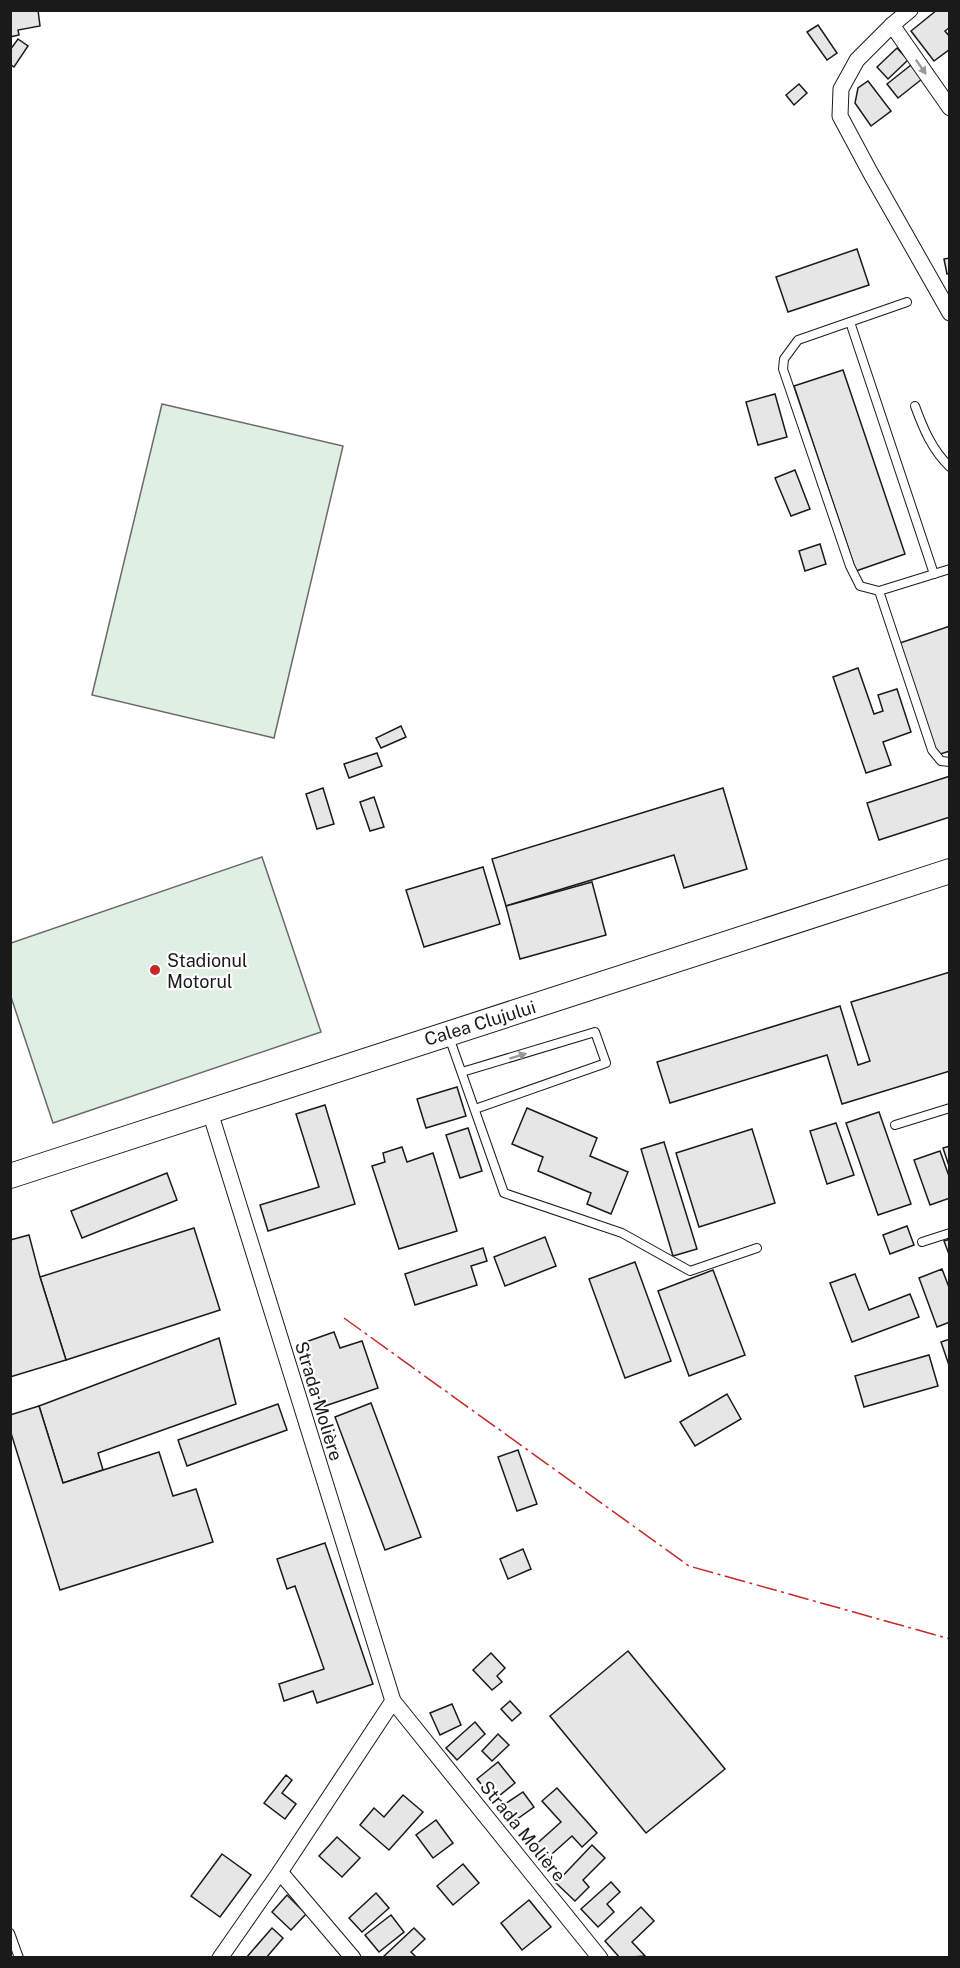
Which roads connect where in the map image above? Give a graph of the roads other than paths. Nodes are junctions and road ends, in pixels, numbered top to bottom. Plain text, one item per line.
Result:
1 (910, 10) edge
2 (892, 25) junction
3 (950, 108) edge
4 (907, 302) dead end
5 (950, 313) edge
6 (850, 322) junction
7 (915, 406) dead end
8 (950, 467) edge
9 (950, 569) edge
10 (934, 574) junction
11 (879, 591) junction
12 (950, 762) edge
13 (950, 870) edge
14 (448, 1033) junction
15 (462, 1072) junction
16 (950, 1108) edge
17 (475, 1109) junction
18 (210, 1112) junction
19 (895, 1125) dead end
20 (10, 1176) edge
21 (950, 1233) edge
22 (922, 1242) dead end
23 (757, 1248) dead end
24 (393, 1701) junction
25 (280, 1872) junction
26 (10, 1932) edge
27 (19, 1958) edge
28 (220, 1958) edge
29 (353, 1958) edge
30 (600, 1958) edge

1 - 2 street
2 -> 3 street
2 - 5 street
4 - 6 lane
6 - 10 lane
6 - 11 lane
7 - 8 lane
9 - 10 lane
10 - 11 lane
11 - 12 lane
13 - 14 main road, Calea Clujului
14 - 15 lane
14 - 18 main road, Calea Clujului
15 - 17 lane
15 -> 17 lane
16 - 19 lane
17 - 23 lane
18 - 20 main road, Calea Clujului
18 - 24 street, Strada Molière
21 - 22 lane
24 - 25 street
24 - 30 street, Strada Molière
25 - 28 street
25 - 29 street
26 - 27 lane

